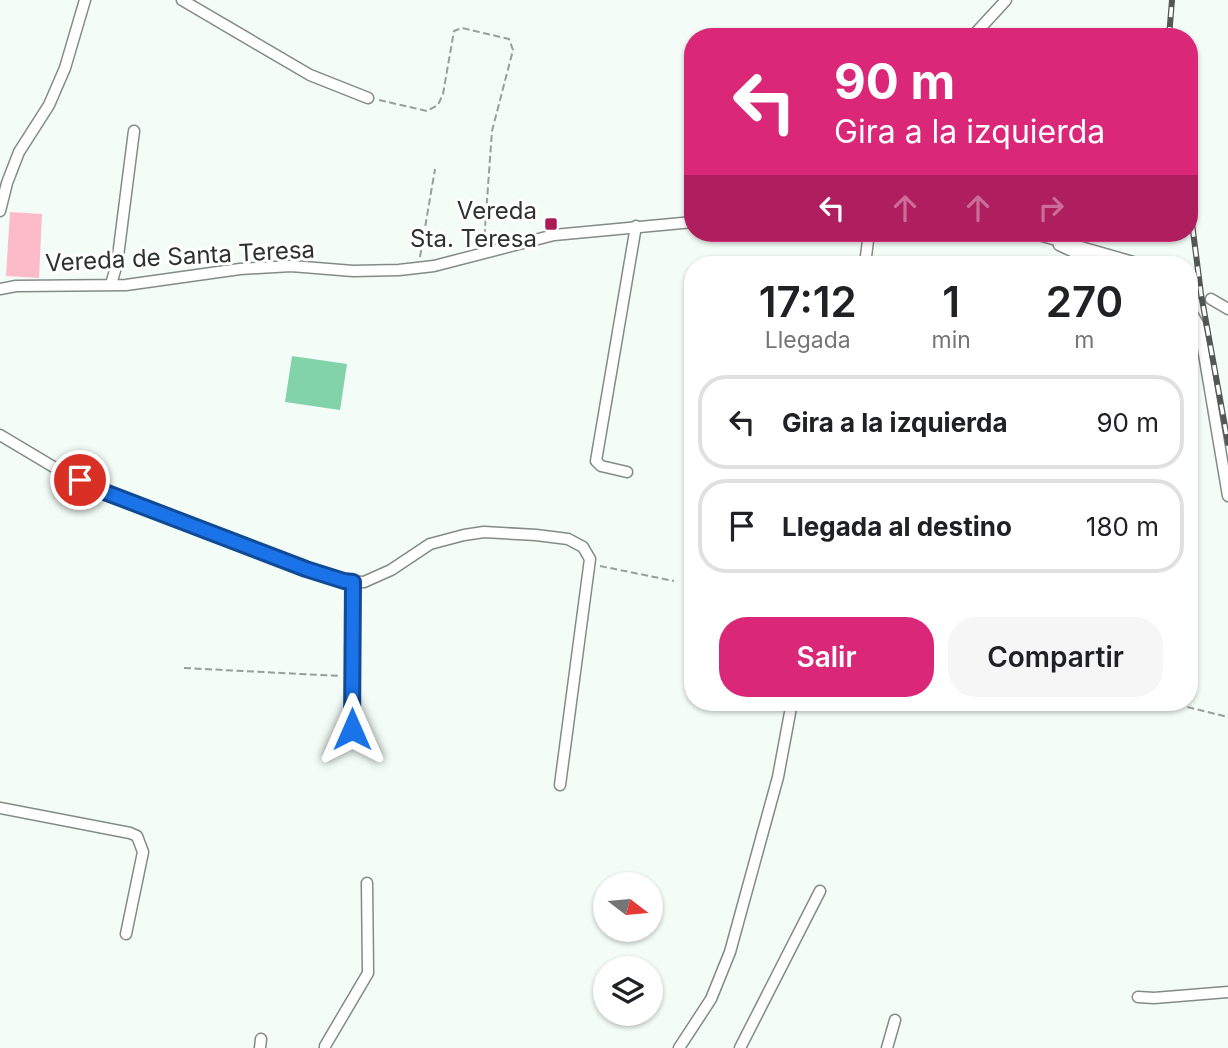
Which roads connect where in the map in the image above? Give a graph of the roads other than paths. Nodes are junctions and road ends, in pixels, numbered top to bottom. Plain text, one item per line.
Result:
1 (85, 0) edge
2 (182, 0) edge
3 (1006, 0) edge
4 (980, 28) edge
5 (368, 98) road end
6 (134, 131) dead end
7 (0, 211) edge
8 (684, 223) edge
9 (636, 226) junction
10 (1053, 242) edge
11 (1065, 242) edge
12 (1083, 256) edge
13 (1113, 256) edge
14 (111, 284) junction
15 (0, 289) edge
16 (1211, 299) dead end
17 (1228, 309) edge
18 (1198, 324) edge
19 (0, 435) edge
20 (627, 472) dead end
21 (1228, 496) edge
22 (353, 582) junction
23 (790, 711) edge
24 (352, 729) dead end
25 (560, 785) dead end
26 (0, 808) edge
27 (367, 883) dead end
28 (820, 891) dead end
29 (126, 934) dead end
30 (1228, 992) edge
31 (1138, 997) dead end
32 (895, 1020) dead end
33 (325, 1048) edge
34 (679, 1048) edge
35 (740, 1048) edge
36 (887, 1048) edge

1 - 7 street
2 - 5 street
3 - 4 street
6 - 14 street
8 - 9 street, Vereda de Santa Teresa
9 - 14 street, Vereda de Santa Teresa
9 - 20 street
10 - 12 street
11 - 13 street
14 - 15 street, Vereda de Santa Teresa
16 - 17 street
18 - 21 street
19 - 22 street
22 - 24 street
22 - 25 street
23 - 34 street
26 - 29 street
27 - 33 street
28 - 35 street
30 - 31 street
32 - 36 street

